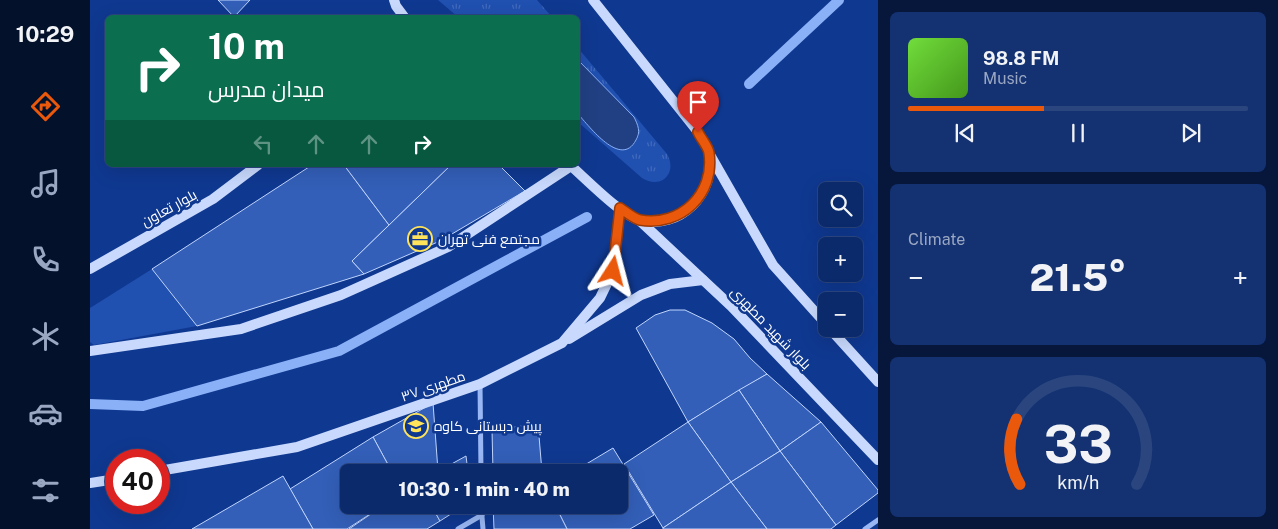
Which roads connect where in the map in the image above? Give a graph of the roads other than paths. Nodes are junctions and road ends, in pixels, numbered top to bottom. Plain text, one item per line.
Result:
1 (394, 0) edge
2 (598, 2) edge
3 (403, 15) edge
4 (709, 152) junction
5 (255, 167) edge
6 (567, 167) edge
7 (572, 167) edge
8 (620, 208) junction
9 (639, 220) junction
10 (90, 269) edge
11 (703, 280) junction
12 (818, 315) edge
13 (837, 337) edge
14 (562, 343) junction
15 (90, 351) edge
16 (878, 382) edge
17 (480, 384) junction
18 (878, 460) edge
19 (481, 464) edge
20 (170, 469) edge
21 (105, 481) edge
22 (90, 483) edge
23 (482, 515) joint
24 (878, 520) edge
25 (458, 529) edge
26 (482, 529) edge
27 (865, 529) edge

1 - 3 street
2 - 4 street
4 - 9 street
4 - 12 street
5 - 10 street, بلوار تعاون
6 - 15 street
7 - 8 street, بلوار شهید مطهری
8 - 9 street, بلوار شهید مطهری
8 - 14 street, مطهری ۳۷
9 - 11 street, بلوار شهید مطهری
11 - 14 street
11 - 18 street, بلوار شهید مطهری
13 - 16 street
14 - 17 street, مطهری ۳۷
17 - 19 street
17 - 20 street, مطهری ۳۷
21 - 22 street
23 - 25 street
23 - 26 street
24 - 27 street

